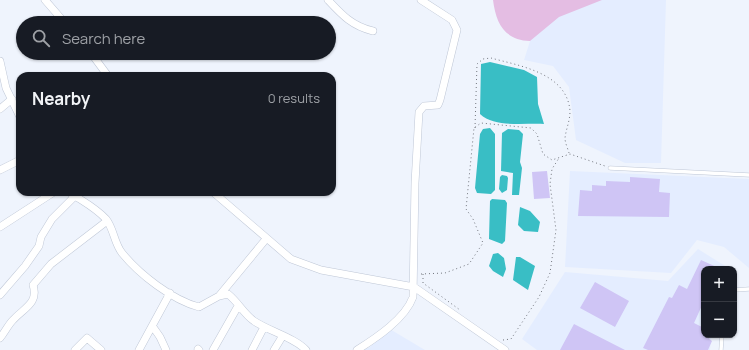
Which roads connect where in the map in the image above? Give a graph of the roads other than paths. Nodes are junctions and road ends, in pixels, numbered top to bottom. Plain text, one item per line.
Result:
1 (45, 0) edge
2 (328, 0) edge
3 (421, 0) edge
4 (60, 16) edge
5 (373, 31) dead end
6 (96, 60) edge
7 (0, 61) edge
8 (105, 72) edge
9 (12, 99) junction
10 (16, 108) edge
11 (0, 109) edge
12 (16, 162) edge
13 (610, 168) road end
14 (0, 170) edge
15 (749, 174) edge
16 (48, 196) edge
17 (70, 196) edge
18 (75, 196) edge
19 (218, 196) edge
20 (107, 221) junction
21 (0, 227) edge
22 (266, 239) junction
23 (414, 287) junction
24 (749, 289) edge
25 (737, 290) edge
26 (170, 293) junction
27 (0, 295) edge
28 (219, 296) junction
29 (238, 306) junction
30 (153, 327) junction
31 (264, 327) junction
32 (282, 337) junction
33 (0, 338) edge
34 (722, 338) edge
35 (74, 350) edge
36 (101, 350) edge
37 (139, 350) edge
38 (166, 350) edge
39 (213, 350) edge
40 (252, 350) edge
41 (274, 350) edge
42 (306, 350) edge
43 (357, 350) edge
44 (505, 350) edge
45 (721, 350) edge

1 - 4 street
2 - 5 street
3 - 23 street
6 - 8 street
7 - 9 street
9 - 10 street
9 - 11 street
12 - 14 street
13 - 15 lane
16 - 21 street
17 - 27 street
18 - 20 street
19 - 22 street
20 - 26 street
20 - 33 street
22 - 23 street
22 - 28 street
23 - 43 street
23 - 44 street
24 - 25 lane
26 - 28 street
26 - 30 street
28 - 29 street
29 - 31 street
29 - 39 street
30 - 37 street
30 - 38 street
31 - 32 street
31 - 40 street
32 - 41 street
32 - 42 street
34 - 45 lane
35 - 36 street

